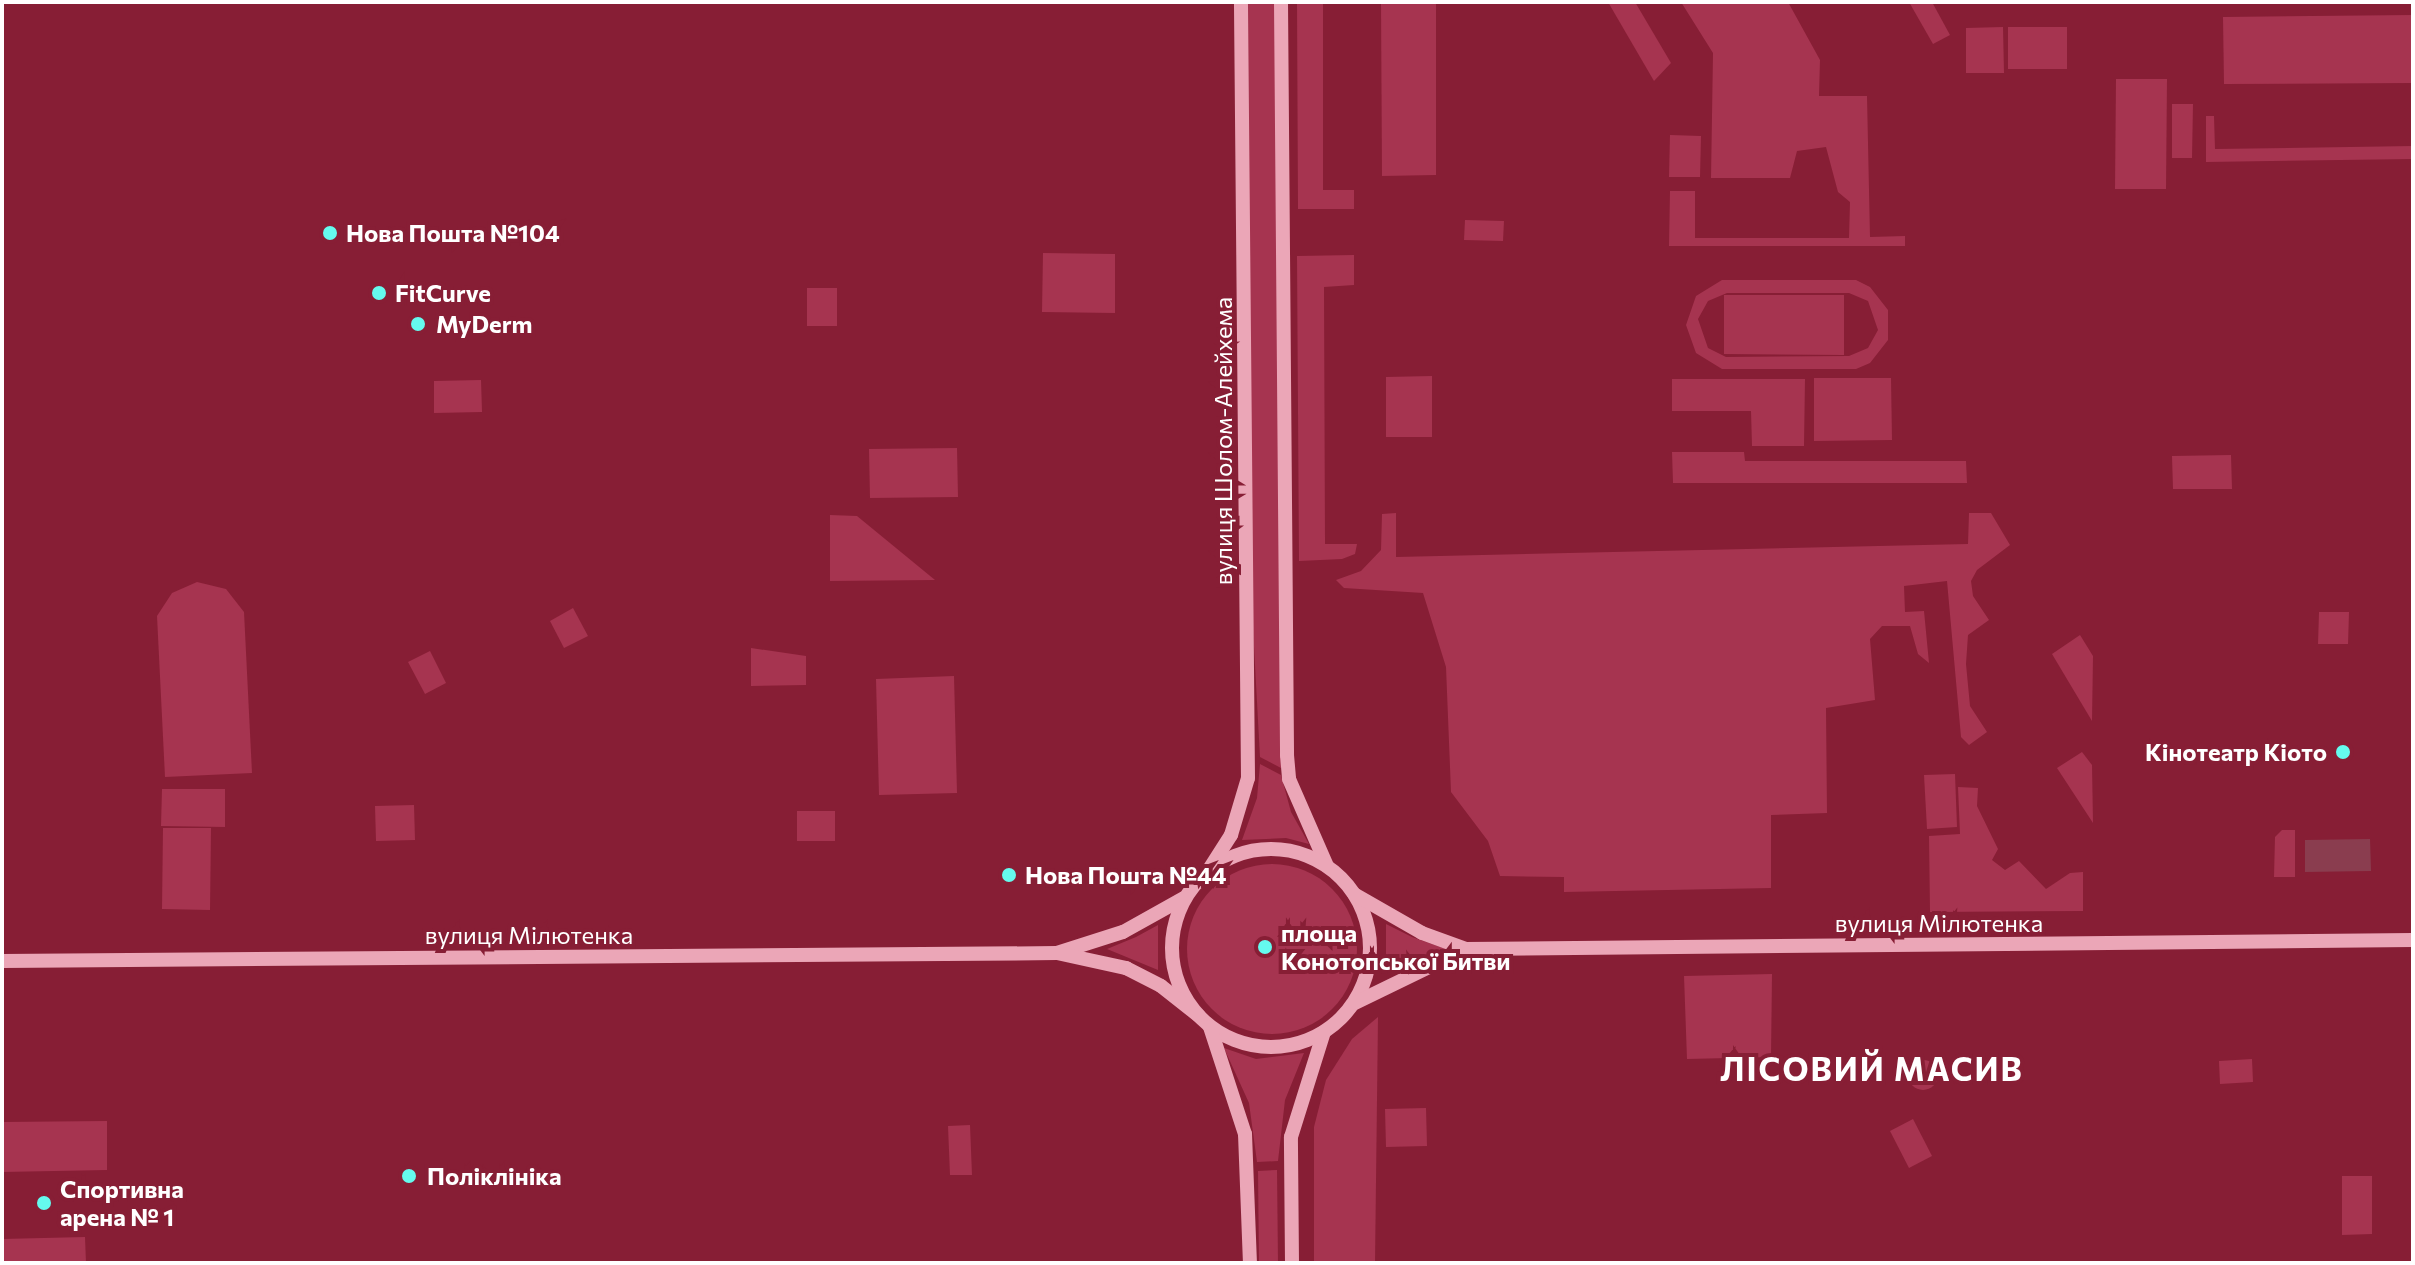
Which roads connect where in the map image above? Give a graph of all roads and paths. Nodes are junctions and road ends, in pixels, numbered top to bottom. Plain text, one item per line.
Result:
1 (1241, 2) edge
2 (1281, 2) edge
3 (1327, 866) junction
4 (1208, 871) junction
5 (1354, 894) junction
6 (1186, 897) junction
7 (2413, 940) edge
8 (1466, 949) junction
9 (1057, 953) junction
10 (2, 961) edge
11 (1352, 1005) junction
12 (1199, 1016) junction
13 (1210, 1027) junction
14 (1324, 1032) junction
15 (1250, 1263) edge
16 (1292, 1263) edge

1 - 4 street, вулиця Шолом-Алейхема
2 - 3 street
3 - 4 street
3 - 5 street
4 - 6 street
5 - 8 street, вулиця Мілютенка
5 - 11 street
6 - 9 street, вулиця Мілютенка
6 - 12 street
7 - 8 street, вулиця Мілютенка
8 - 11 street, вулиця Мілютенка
9 - 10 street, вулиця Мілютенка
9 - 12 street, вулиця Мілютенка
11 - 14 street
12 - 13 street
13 - 14 street
13 - 15 street
14 - 16 street

